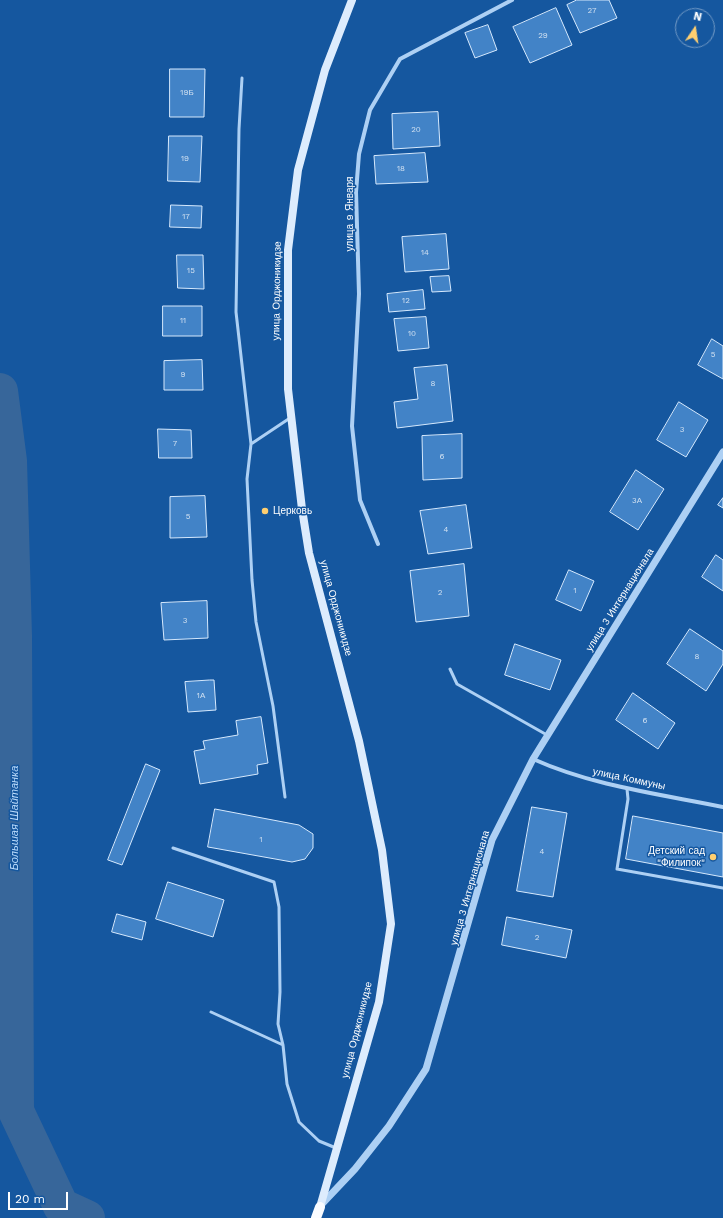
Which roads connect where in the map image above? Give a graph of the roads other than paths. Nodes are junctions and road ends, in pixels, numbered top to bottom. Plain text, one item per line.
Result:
1 (352, 0) edge
2 (512, 0) edge
3 (242, 78) dead end
4 (292, 417) junction
5 (251, 444) junction
6 (723, 452) edge
7 (378, 544) dead end
8 (450, 669) dead end
9 (548, 736) junction
10 (533, 759) junction
11 (627, 789) junction
12 (285, 797) dead end
13 (723, 807) edge
14 (173, 848) dead end
15 (723, 888) edge
16 (211, 1012) dead end
17 (283, 1045) junction
18 (338, 1149) junction
19 (320, 1207) junction
20 (316, 1218) edge

1 - 4 main road, улица Орджоникидзе
2 - 7 street, улица 9 Января
3 - 5 lane
4 - 5 lane
4 - 18 main road, улица Орджоникидзе
5 - 12 lane
6 - 9 street, улица 3 Интернационала
8 - 9 lane
9 - 10 street, улица 3 Интернационала
10 - 11 street, улица Коммуны
10 - 19 street, улица 3 Интернационала
11 - 13 street, улица Коммуны
11 - 15 lane
14 - 17 lane
16 - 17 lane
17 - 18 lane
18 - 19 main road, улица Орджоникидзе
19 - 20 main road, улица Орджоникидзе

